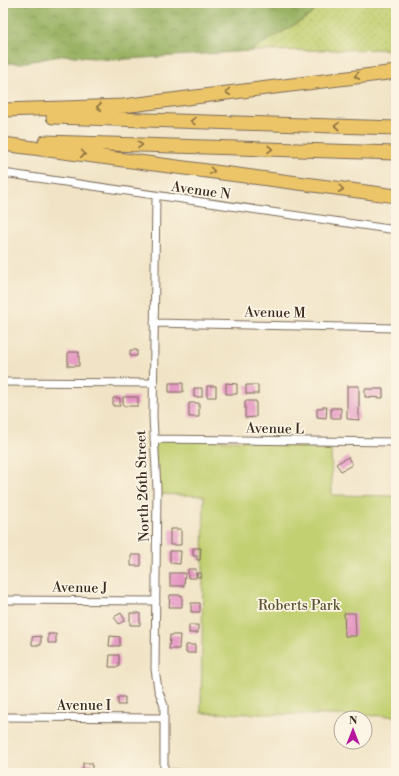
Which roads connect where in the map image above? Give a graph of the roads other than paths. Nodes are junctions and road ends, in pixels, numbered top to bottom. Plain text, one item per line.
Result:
1 (396, 72) edge
2 (3, 110) edge
3 (3, 114) edge
4 (396, 128) edge
5 (3, 141) edge
6 (3, 144) edge
7 (396, 153) edge
8 (3, 173) edge
9 (396, 196) edge
10 (156, 197) junction
11 (396, 230) edge
12 (154, 323) junction
13 (396, 328) edge
14 (3, 382) edge
15 (154, 384) junction
16 (154, 439) junction
17 (396, 442) edge
18 (3, 600) edge
19 (156, 601) junction
20 (3, 717) edge
21 (164, 718) junction
22 (164, 773) edge
23 (179, 773) edge

1 -> 2 highway
4 -> 3 highway
5 -> 7 highway
6 -> 9 highway
8 - 10 street, Avenue N
10 - 11 street, Avenue N
10 - 12 street, North 26th Street
12 - 13 street, Avenue M
12 - 15 street, North 26th Street
14 - 15 street
15 - 16 street, North 26th Street
16 - 17 street, Avenue L
16 - 19 street, North 26th Street
18 - 19 street, Avenue J
19 - 21 street, North 26th Street
20 - 21 street, Avenue I
21 - 22 street, North 26th Street
22 - 23 street

